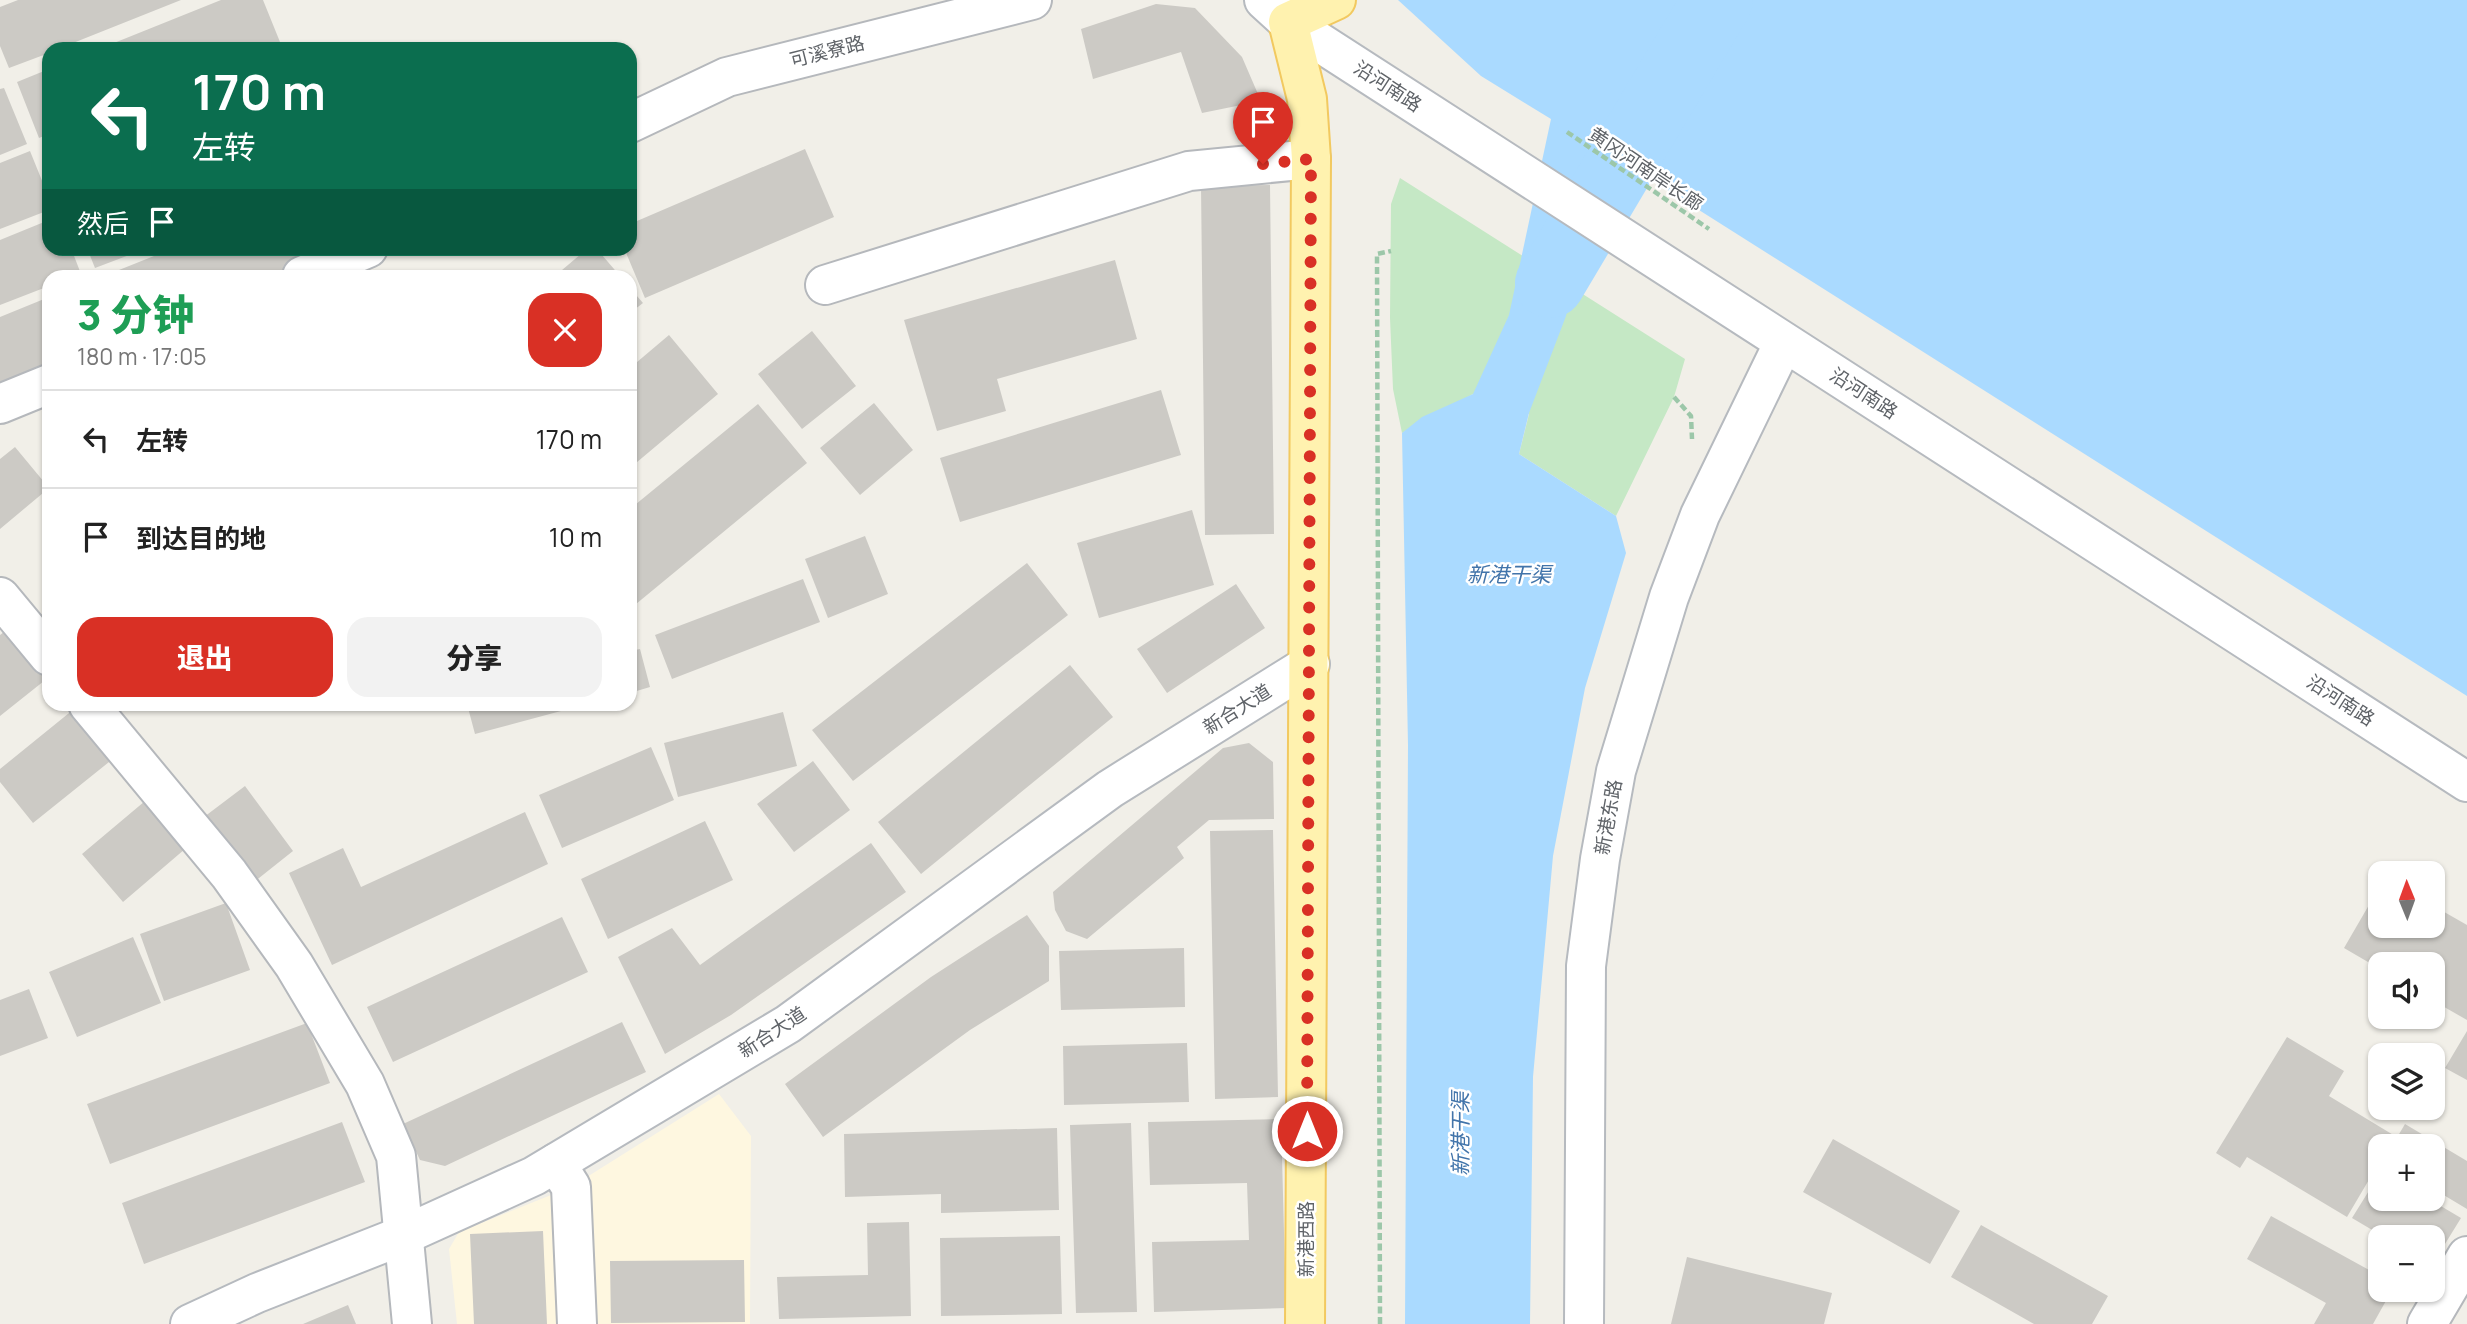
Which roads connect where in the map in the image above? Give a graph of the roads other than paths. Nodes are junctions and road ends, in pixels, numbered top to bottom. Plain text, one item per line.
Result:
1 (1032, 0) edge
2 (1336, 0) edge
3 (1286, 7) edge
4 (637, 121) edge
5 (1311, 159) junction
6 (349, 256) edge
7 (316, 270) edge
8 (825, 285) dead end
9 (1784, 342) junction
10 (42, 387) edge
11 (0, 404) edge
12 (0, 597) edge
13 (42, 648) edge
14 (1310, 664) junction
15 (94, 711) edge
16 (2467, 782) edge
17 (556, 1163) junction
18 (404, 1235) junction
19 (2467, 1256) edge
20 (190, 1324) edge
21 (412, 1324) edge
22 (577, 1324) edge
23 (1305, 1324) edge
24 (1584, 1324) edge
25 (2427, 1324) edge

1 - 4 main road, 可溪寮路
2 - 3 main road
3 - 5 main road, 新港西路
3 - 9 main road, 沿河南路
5 - 8 main road
5 - 14 main road, 新港西路
6 - 7 main road
9 - 16 main road, 沿河南路
9 - 24 main road, 新港东路
10 - 11 main road
12 - 13 main road
14 - 17 main road, 新合大道
14 - 23 main road, 新港西路
15 - 18 main road
17 - 18 main road, 新合大道
17 - 22 main road
18 - 20 main road, 新合大道
18 - 21 main road
19 - 25 main road

